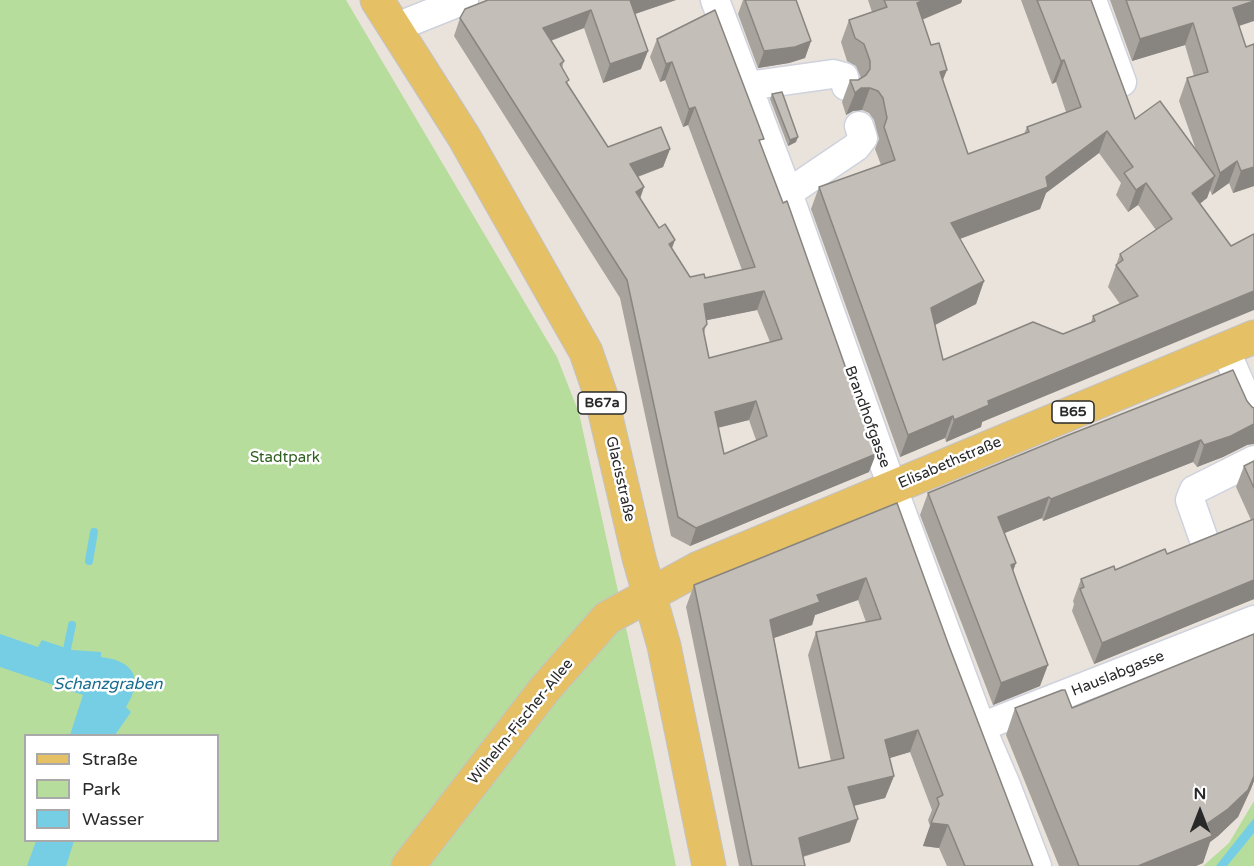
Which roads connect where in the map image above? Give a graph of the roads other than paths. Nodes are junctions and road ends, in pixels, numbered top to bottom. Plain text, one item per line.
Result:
1 (377, 0) edge
2 (464, 0) edge
3 (715, 0) edge
4 (1092, 0) edge
5 (394, 28) junction
6 (1122, 82) edge
7 (747, 86) junction
8 (846, 86) dead end
9 (859, 126) dead end
10 (788, 193) junction
11 (1239, 343) edge
12 (1254, 416) edge
13 (1254, 460) edge
14 (893, 487) junction
15 (1203, 537) edge
16 (650, 595) junction
17 (1254, 620) edge
18 (981, 727) junction
19 (408, 866) edge
20 (709, 866) edge
21 (1037, 866) edge

1 - 5 main road, Glacisstraße / B67a
2 - 5 street
3 - 7 street, Brandhofgasse
4 - 6 street
5 - 16 main road, Glacisstraße / B67a
7 - 8 street
7 - 10 street, Brandhofgasse
9 - 10 street
10 - 14 street, Brandhofgasse
11 - 12 street
11 - 14 main road, Elisabethstraße / B65
13 - 15 street
14 - 16 main road, Elisabethstraße / B65
14 - 18 street, Brandhofgasse
16 - 19 main road, Wilhelm-Fischer-Allee
16 - 20 main road, Glacisstraße
17 - 18 street, Hauslabgasse
18 - 21 street, Brandhofgasse

